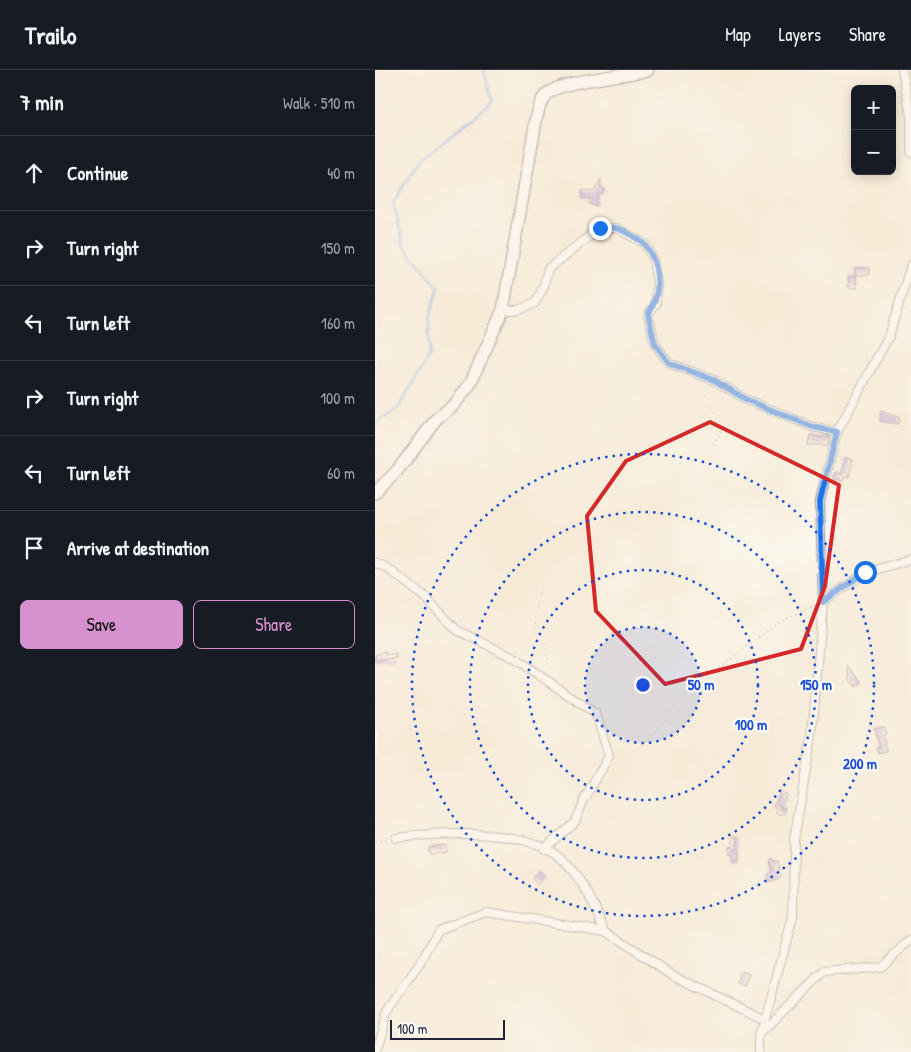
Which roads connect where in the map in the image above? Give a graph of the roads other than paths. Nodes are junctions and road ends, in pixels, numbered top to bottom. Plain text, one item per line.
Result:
1 (648, 70) edge
2 (902, 70) edge
3 (911, 152) edge
4 (911, 265) edge
5 (503, 310) junction
6 (837, 432) junction
7 (375, 493) edge
8 (911, 559) edge
9 (375, 563) edge
10 (823, 602) junction
11 (396, 838) road end
12 (544, 848) junction
13 (606, 931) junction
14 (911, 940) edge
15 (765, 1019) junction
16 (761, 1034) junction
17 (375, 1050) edge
18 (761, 1052) edge

1 - 5 main road
2 - 3 street
4 - 6 street
5 - 6 street
5 - 7 main road
6 - 10 street
8 - 10 street
9 - 12 street
10 - 15 street
11 - 12 street
12 - 13 street
13 - 15 street
13 - 17 street
14 - 16 street
15 - 16 street
16 - 18 street

